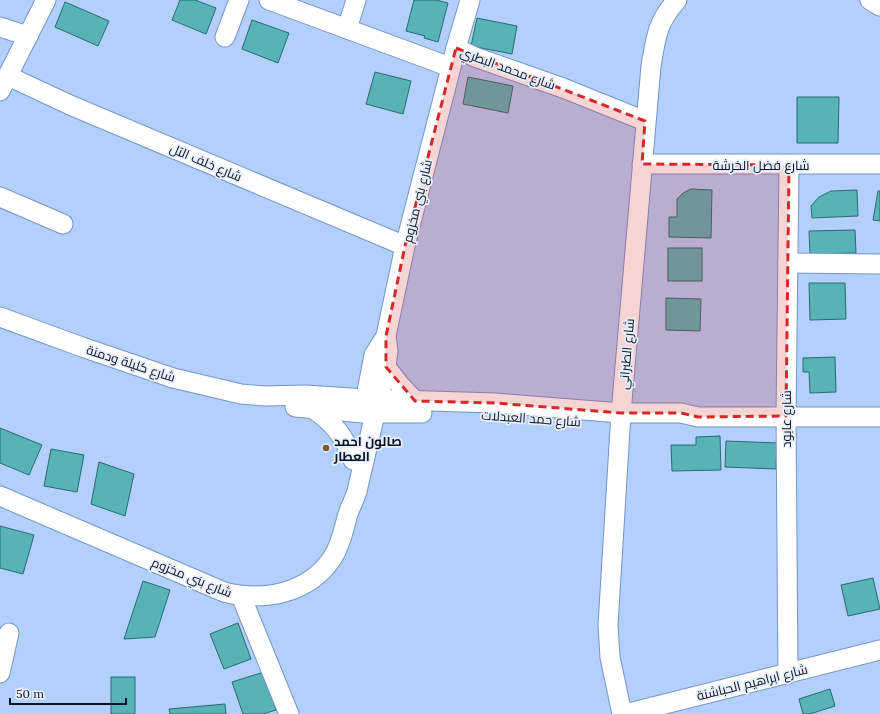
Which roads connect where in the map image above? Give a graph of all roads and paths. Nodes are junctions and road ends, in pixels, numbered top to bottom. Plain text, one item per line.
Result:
1 (46, 0) edge
2 (240, 0) edge
3 (269, 0) edge
4 (356, 0) edge
5 (470, 0) edge
6 (677, 0) edge
7 (870, 0) edge
8 (880, 6) edge
9 (0, 28) edge
10 (347, 29) junction
11 (28, 36) junction
12 (225, 37) dead end
13 (456, 48) junction
14 (450, 67) junction
15 (4, 83) edge
16 (645, 121) junction
17 (642, 164) junction
18 (880, 164) edge
19 (789, 165) junction
20 (0, 197) edge
21 (63, 224) dead end
22 (405, 246) junction
23 (788, 263) junction
24 (880, 264) edge
25 (0, 317) edge
26 (386, 336) junction
27 (386, 367) junction
28 (265, 396) junction
29 (415, 401) junction
30 (371, 406) junction
31 (496, 408) junction
32 (313, 409) junction
33 (786, 416) junction
34 (880, 417) edge
35 (620, 419) junction
36 (353, 460) junction
37 (0, 496) edge
38 (350, 510) junction
39 (241, 596) junction
40 (9, 633) dead end
41 (880, 650) edge
42 (0, 673) edge
43 (788, 674) junction
44 (289, 714) edge
45 (623, 714) edge

1 - 11 street
2 - 12 street
3 - 10 street, شارع محمد البطري
4 - 10 street
5 - 13 street
6 - 16 street, شارع الطبراني
7 - 8 street
9 - 11 street
10 - 14 street, شارع محمد البطري
11 - 15 street
13 - 14 street, شارع محمد البطري
13 - 16 street, شارع محمد البطري
14 - 22 street, شارع بني مخزوم
15 - 22 street, شارع خلف التل
16 - 17 street, شارع الطبراني
17 - 19 street, شارع فضل الخرشة
17 - 35 street, شارع الطبراني
18 - 19 street, شارع فضل الخرشة
19 - 23 street, شارع عابود
20 - 21 street
22 - 26 street, شارع بني مخزوم
23 - 24 street
23 - 33 street, شارع عابود
25 - 28 street, شارع كليلة ودمنة
26 - 27 street, شارع بني مخزوم
26 - 30 street, شارع بني مخزوم
27 - 29 street
27 - 30 street, شارع بني مخزوم
28 - 30 street, شارع كليلة ودمنة
28 - 32 street, شارع كليلة ودمنة
29 - 30 street, شارع حمد العبدلات
29 - 31 street, شارع حمد العبدلات
30 - 31 street, شارع حمد العبدلات
30 - 32 street, شارع كليلة ودمنة
30 - 36 street, شارع بني مخزوم
30 - 38 street, شارع بني مخزوم
31 - 35 street, شارع حمد العبدلات
32 - 36 street
33 - 34 street, شارع حمد العبدلات
33 - 35 street, شارع حمد العبدلات
33 - 43 street, شارع عابود
35 - 45 street, شارع الطبراني
36 - 38 street, شارع بني مخزوم
37 - 39 street, شارع بني مخزوم
38 - 39 street, شارع بني مخزوم
39 - 44 street
40 - 42 street
41 - 43 street, شارع ابراهيم الحباشنة
43 - 45 street, شارع ابراهيم الحباشنة

